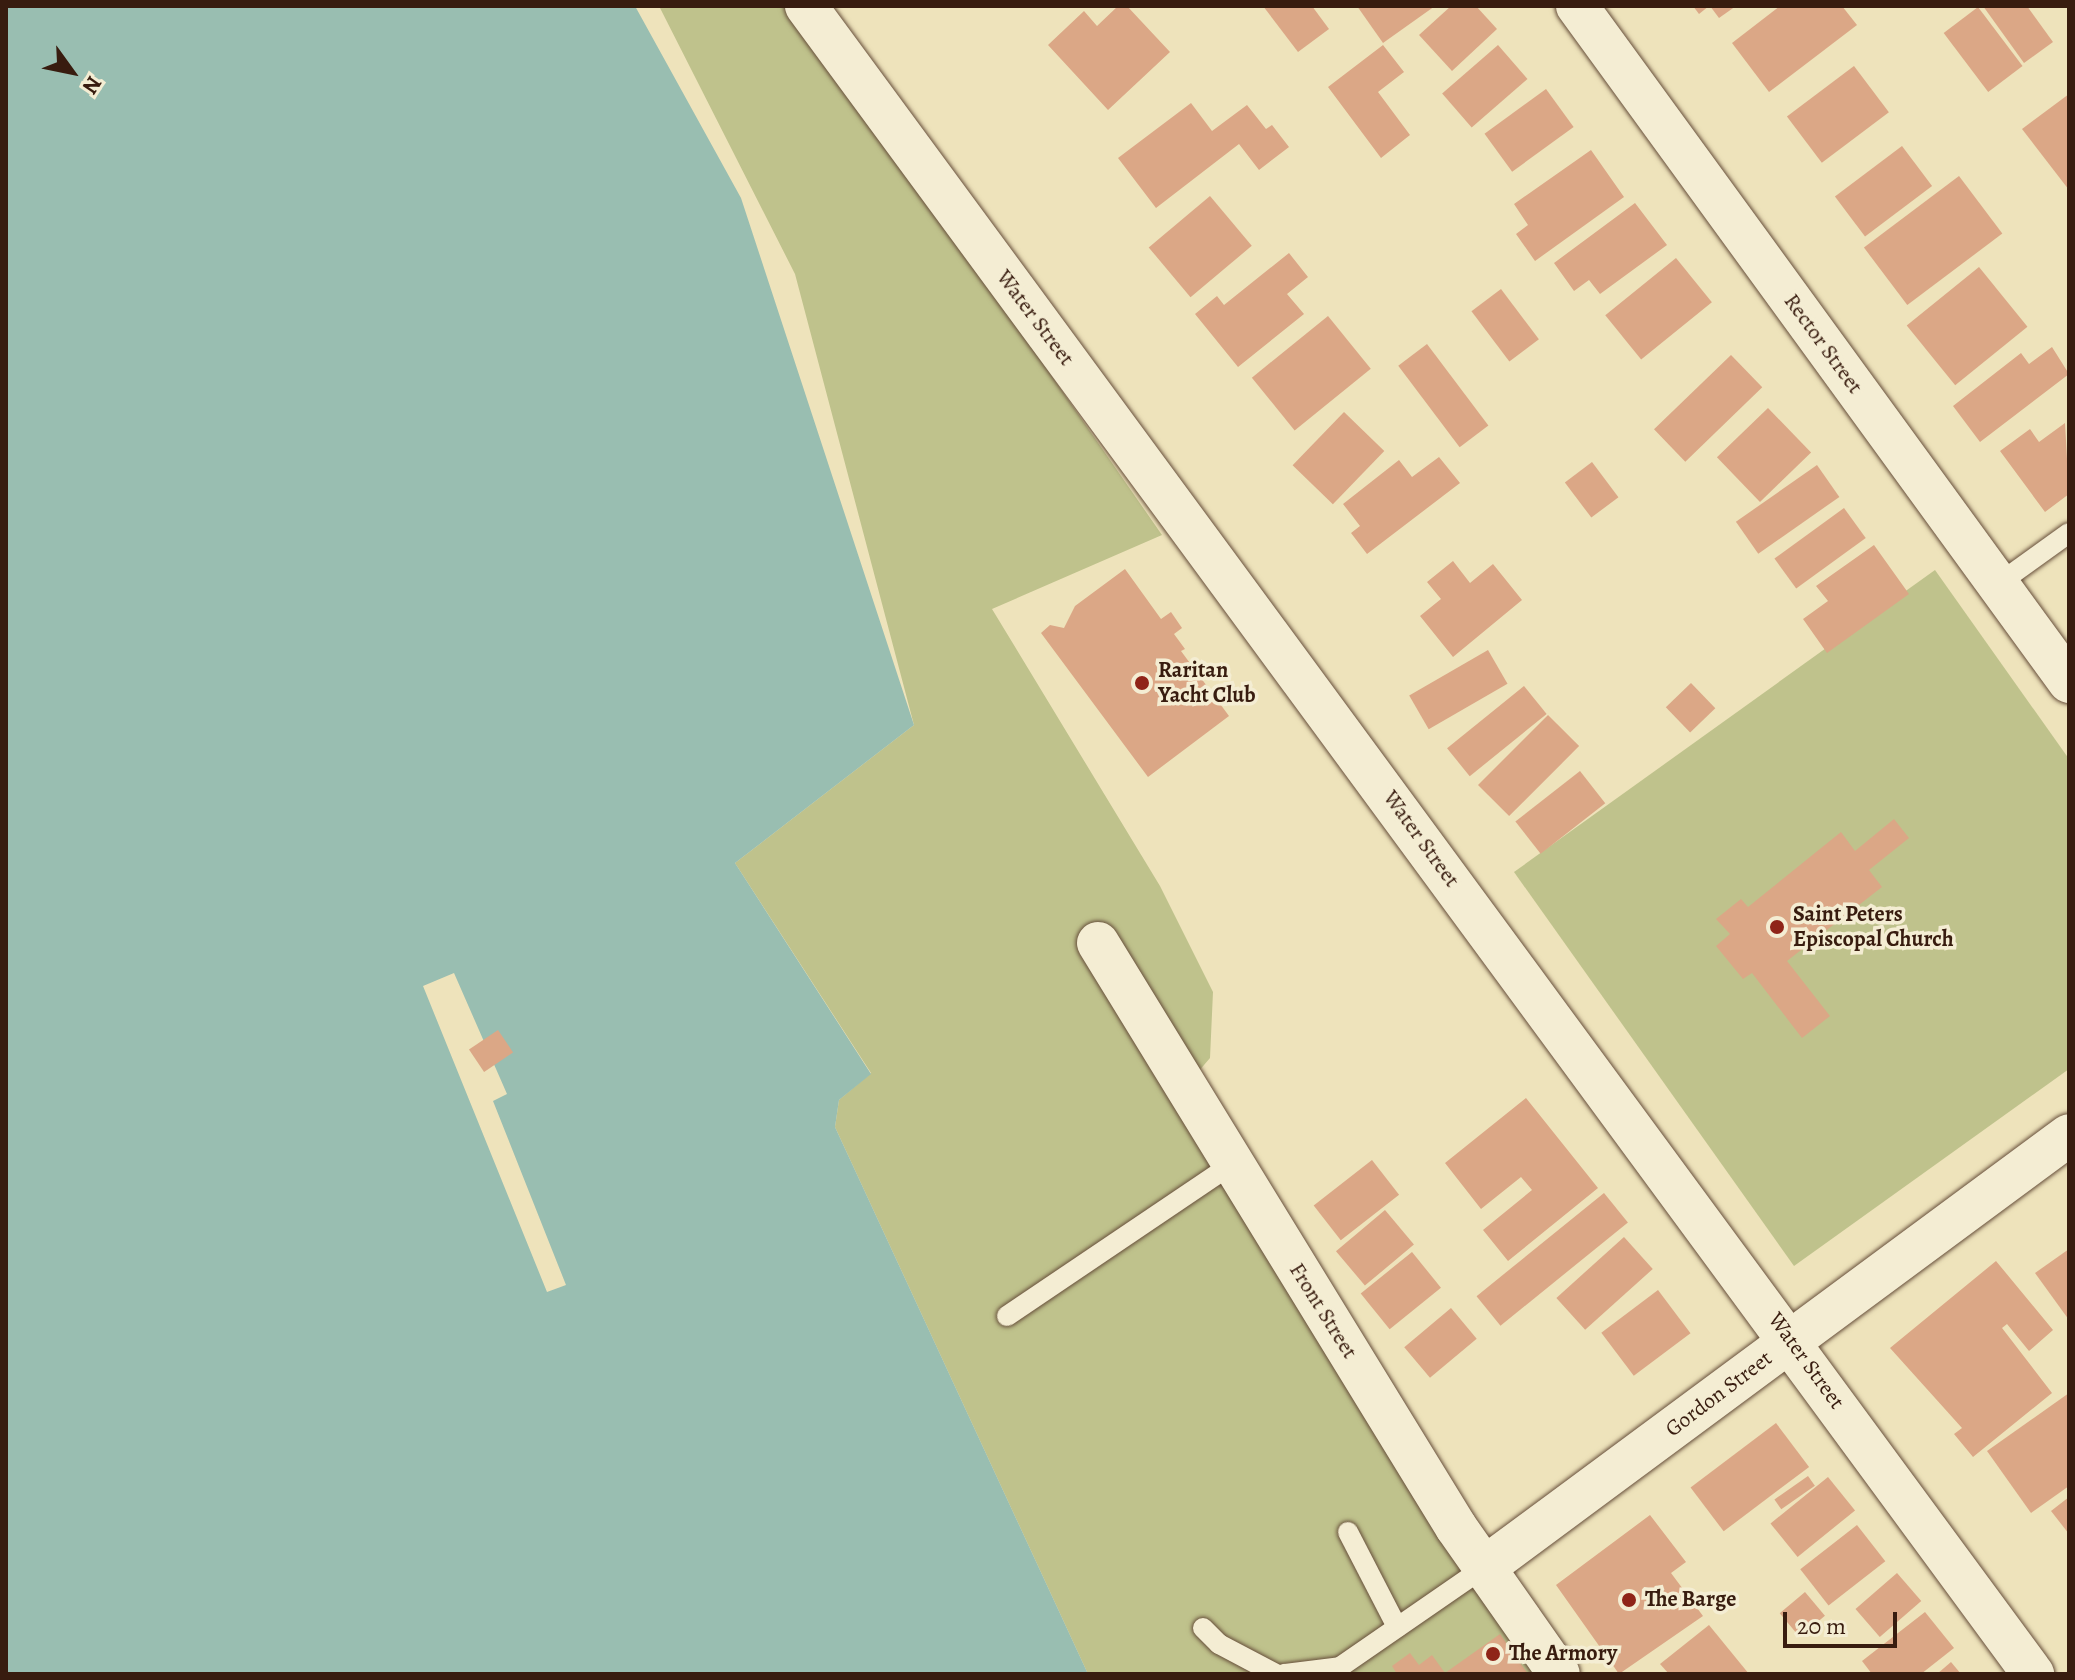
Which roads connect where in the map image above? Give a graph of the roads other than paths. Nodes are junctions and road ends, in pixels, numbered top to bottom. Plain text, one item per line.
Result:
1 (806, 6) edge
2 (1577, 6) edge
3 (2069, 533) edge
4 (1998, 584) junction
5 (2069, 682) edge
6 (1098, 943) dead end
7 (2069, 1135) edge
8 (1232, 1164) junction
9 (1007, 1316) dead end
10 (1791, 1340) junction
11 (1348, 1532) dead end
12 (1485, 1567) junction
13 (1397, 1627) junction
14 (1203, 1628) dead end
15 (1276, 1674) edge
16 (1284, 1674) edge
17 (1559, 1674) edge
18 (2033, 1674) edge

1 - 10 street, Water Street
2 - 4 street, Rector Street
3 - 4 lane
4 - 5 street, Rector Street
6 - 8 street, Front Street
7 - 10 street, Gordon Street
8 - 9 lane
8 - 12 street, Front Street
10 - 12 street, Gordon Street
10 - 18 street, Water Street
11 - 13 lane
12 - 13 lane
12 - 17 street, Front Street
13 - 16 lane
14 - 15 lane

